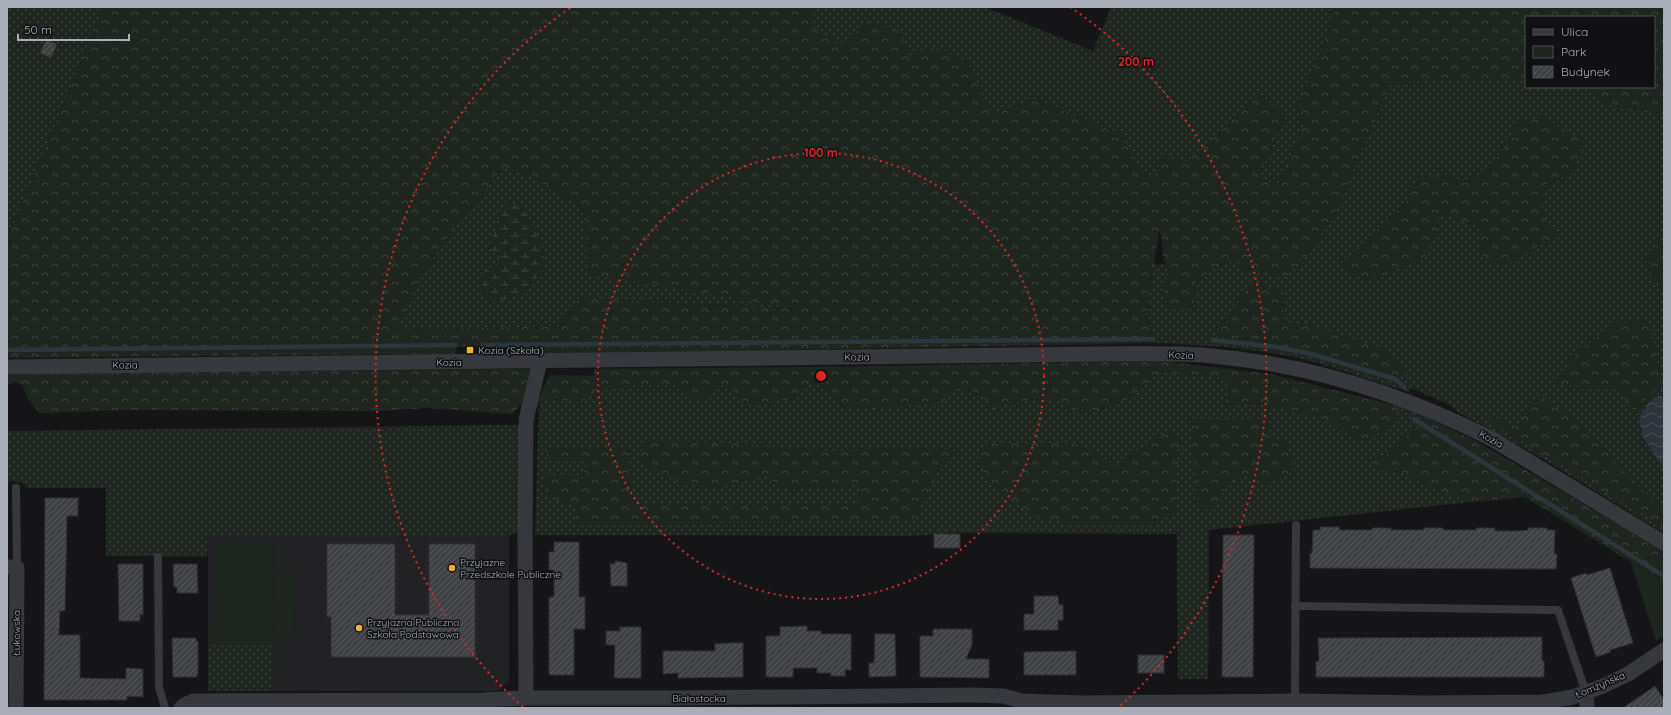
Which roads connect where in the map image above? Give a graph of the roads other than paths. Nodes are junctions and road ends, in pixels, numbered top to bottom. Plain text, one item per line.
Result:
1 (540, 361) junction
2 (7, 367) edge
3 (16, 488) dead end
4 (1296, 525) dead end
5 (1664, 543) edge
6 (158, 557) dead end
7 (12, 567) edge
8 (1295, 606) junction
9 (1664, 650) edge
10 (1586, 693) junction
11 (526, 698) junction
12 (1218, 701) joint
13 (1295, 701) junction
14 (1003, 702) edge
15 (675, 703) edge
16 (1242, 704) edge
17 (16, 708) edge
18 (165, 708) edge
19 (181, 708) edge
20 (1587, 708) edge

1 - 2 street, Kozia
1 - 5 street, Kozia
1 - 11 street
3 - 7 lane
4 - 8 lane
6 - 18 lane
7 - 17 street, Łukowska
8 - 10 lane
8 - 13 lane
9 - 10 street, Łomżyńska
10 - 13 street, Łomżyńska
10 - 20 street
11 - 15 street, Białostocka
11 - 19 street, Białostocka
12 - 14 street, Białostocka
12 - 16 street, Łomżyńska
13 - 16 street, Łomżyńska
14 - 15 street, Białostocka

